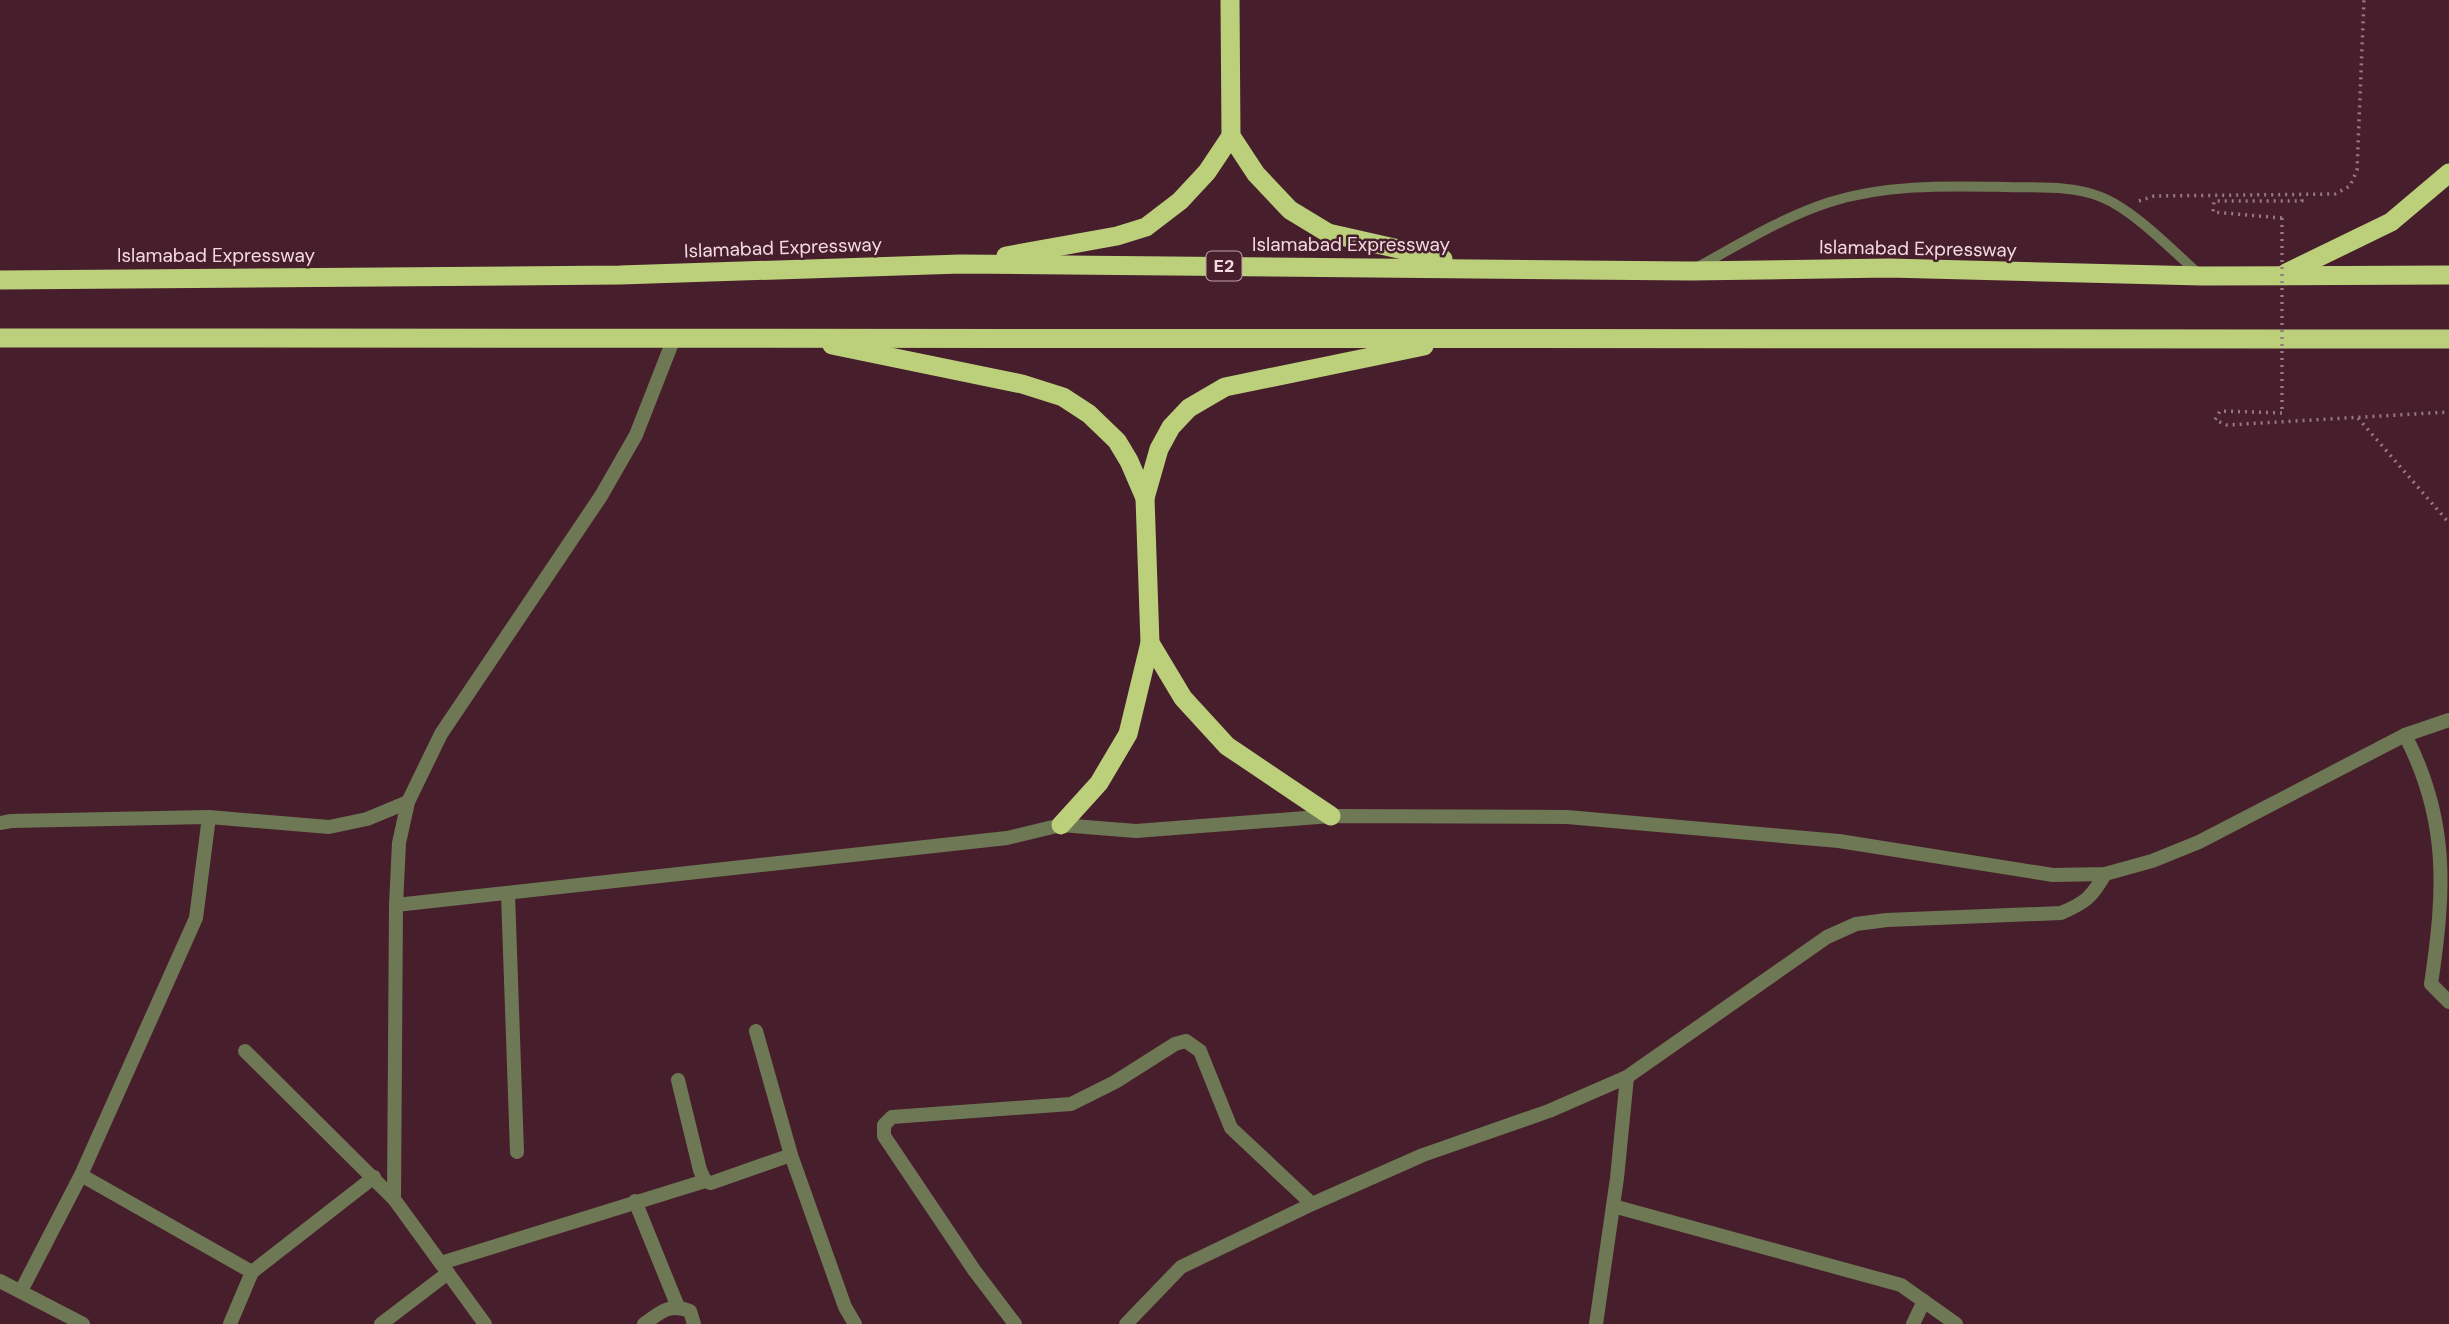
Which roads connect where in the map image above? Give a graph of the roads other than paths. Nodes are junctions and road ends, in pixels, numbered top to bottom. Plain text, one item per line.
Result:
1 (1230, 0) edge
2 (1231, 136) junction
3 (2449, 173) edge
4 (961, 264) junction
5 (1485, 267) junction
6 (1691, 271) junction
7 (2449, 275) edge
8 (2202, 276) junction
9 (2278, 277) junction
10 (0, 280) edge
11 (0, 338) edge
12 (674, 338) junction
13 (798, 338) junction
14 (1463, 338) junction
15 (2449, 339) edge
16 (1145, 498) junction
17 (1150, 643) junction
18 (2449, 720) edge
19 (2405, 735) junction
20 (408, 802) junction
21 (1331, 816) junction
22 (209, 817) junction
23 (0, 823) edge
24 (1061, 825) junction
25 (2105, 874) junction
26 (508, 894) junction
27 (396, 905) junction
28 (2449, 1002) edge
29 (757, 1031) dead end
30 (245, 1051) dead end
31 (1627, 1077) junction
32 (678, 1080) dead end
33 (517, 1152) dead end
34 (791, 1156) junction
35 (81, 1175) junction
36 (373, 1177) junction
37 (705, 1181) junction
38 (394, 1199) junction
39 (635, 1201) junction
40 (1312, 1204) junction
41 (1613, 1206) junction
42 (444, 1268) junction
43 (252, 1272) junction
44 (0, 1282) edge
45 (20, 1292) junction
46 (1924, 1301) junction
47 (678, 1307) junction
48 (83, 1324) edge
49 (230, 1324) edge
50 (381, 1324) edge
51 (485, 1324) edge
52 (644, 1324) edge
53 (694, 1324) edge
54 (855, 1324) edge
55 (1015, 1324) edge
56 (1126, 1324) edge
57 (1597, 1324) edge
58 (1913, 1324) edge
59 (1956, 1324) edge

1 - 2 highway
2 - 4 highway
2 - 5 highway
3 - 9 highway
4 - 5 highway, Islamabad Expressway / E2
4 - 10 highway, Islamabad Expressway / E2
5 - 6 highway, Islamabad Expressway / E2
6 - 8 highway, Islamabad Expressway / E2
6 - 8 lane
7 - 9 highway, Islamabad Expressway / E2
8 - 9 highway, Islamabad Expressway / E2
11 - 12 highway
12 - 13 highway
12 - 20 street
13 - 14 highway
13 - 16 highway
14 - 15 highway
14 - 16 highway
16 - 17 highway
17 - 21 highway
17 - 24 highway
18 - 19 street
19 - 25 street
19 - 28 street
20 - 22 street
20 - 27 street
21 - 24 street
21 - 25 street
22 - 23 street
22 - 35 street
24 - 26 street
25 - 31 street
26 - 27 street
26 - 33 street
27 - 38 street
29 - 34 street
30 - 36 street
31 - 40 street
31 - 41 street
32 - 37 street
34 - 37 street
34 - 54 street
35 - 43 street
35 - 45 street
36 - 38 street
36 - 43 street
37 - 39 street
38 - 42 street
39 - 42 street
39 - 47 street
40 - 55 street
40 - 56 street
41 - 46 street
41 - 57 street
42 - 50 street
42 - 51 street
43 - 49 street
44 - 45 street
45 - 48 street
46 - 58 street
46 - 59 street
47 - 52 street
47 - 53 street

